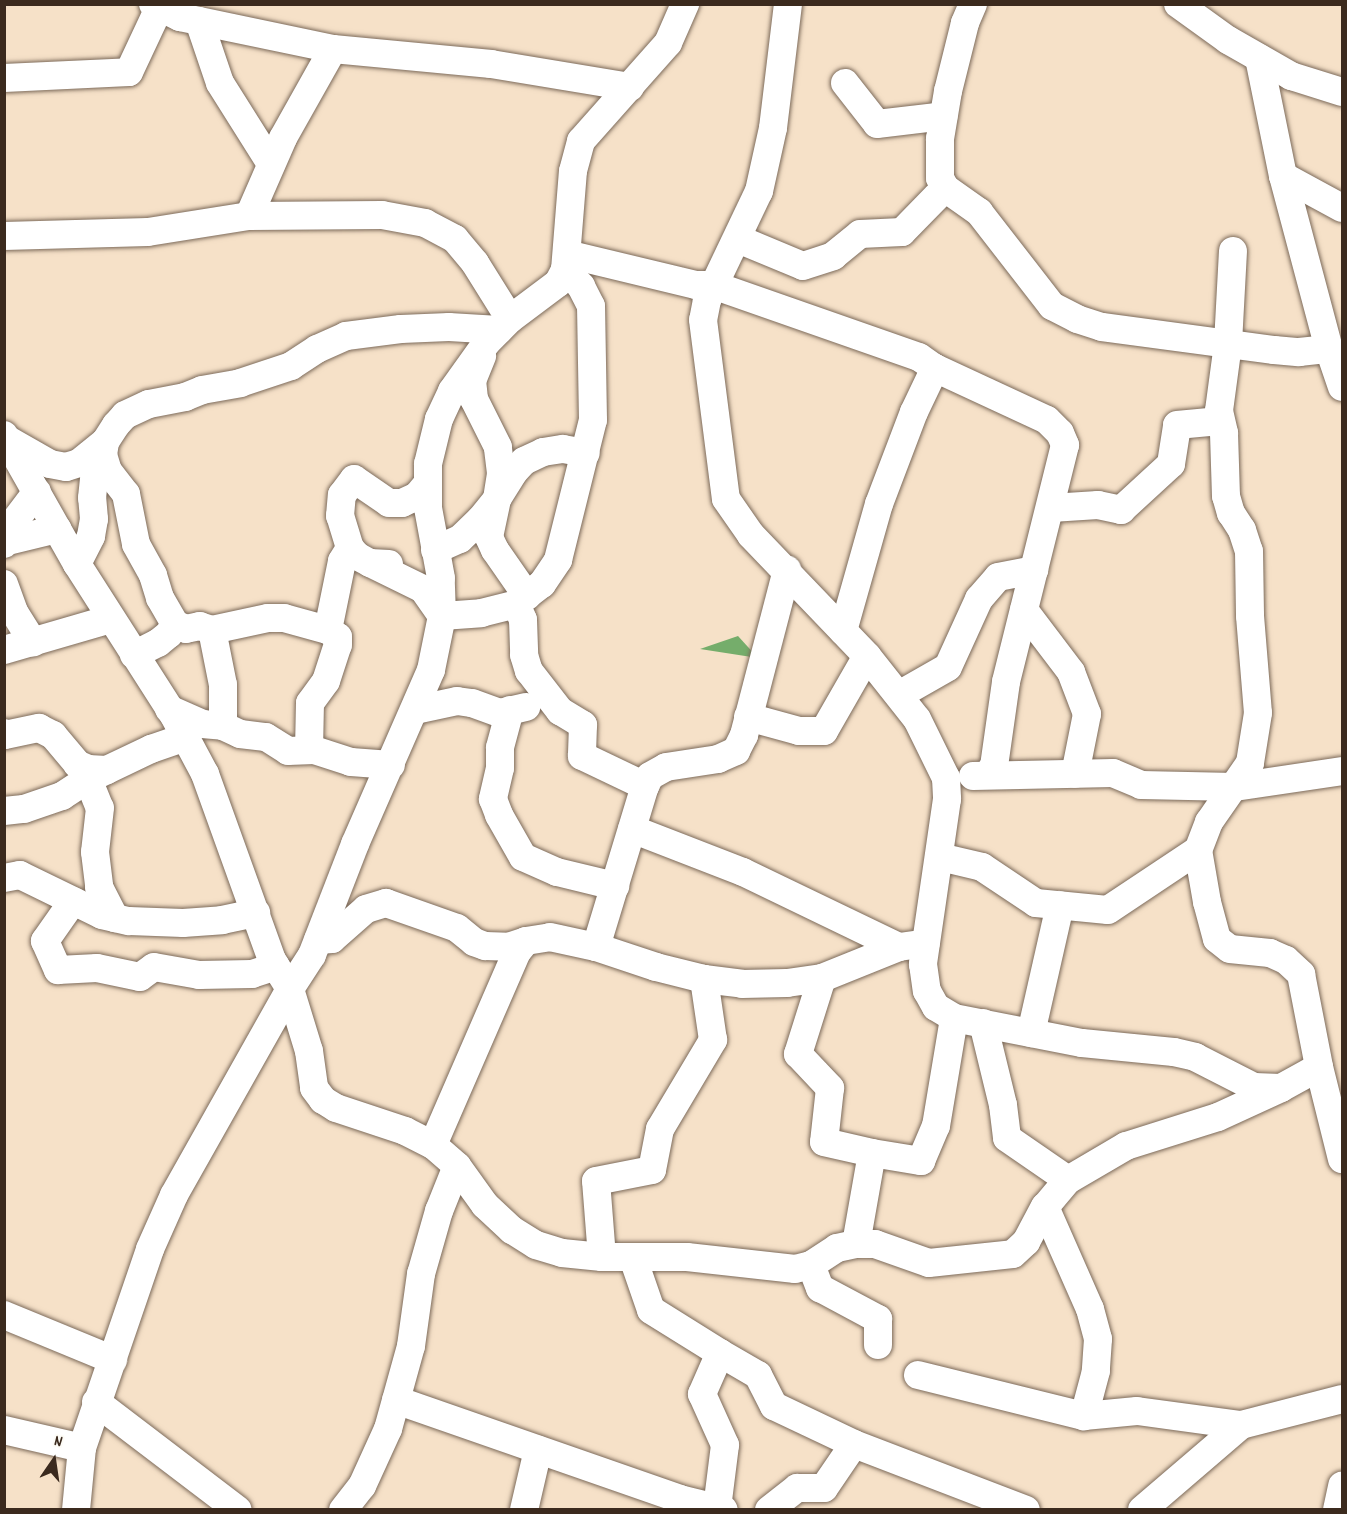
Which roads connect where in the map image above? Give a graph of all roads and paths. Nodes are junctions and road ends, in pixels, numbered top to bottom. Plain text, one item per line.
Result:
1 (685, 4) edge
2 (973, 4) edge
3 (1178, 4) edge
4 (156, 6) edge
5 (779, 7) edge
6 (199, 21) junction
7 (333, 49) junction
8 (1259, 58) junction
9 (4, 78) edge
10 (845, 83) dead end
11 (630, 87) junction
12 (1342, 92) edge
13 (944, 116) junction
14 (271, 164) junction
15 (1283, 176) junction
16 (945, 188) junction
17 (1342, 208) edge
18 (249, 216) junction
19 (4, 236) edge
20 (738, 239) junction
21 (1233, 251) dead end
22 (566, 262) junction
23 (713, 285) junction
24 (499, 330) junction
25 (1228, 344) junction
26 (1329, 349) junction
27 (935, 368) junction
28 (1342, 387) edge
29 (1220, 421) junction
30 (488, 425) junction
31 (6, 438) edge
32 (105, 441) junction
33 (543, 452) junction
34 (586, 453) junction
35 (66, 467) junction
36 (428, 483) junction
37 (497, 499) junction
38 (1051, 508) junction
39 (47, 511) junction
40 (5, 542) edge
41 (360, 555) junction
42 (437, 557) junction
43 (78, 564) junction
44 (787, 570) junction
45 (1034, 570) junction
46 (4, 584) edge
47 (522, 600) junction
48 (1024, 610) junction
49 (442, 616) junction
50 (111, 619) junction
51 (175, 624) junction
52 (212, 630) junction
53 (328, 630) junction
54 (843, 631) junction
55 (33, 642) junction
56 (4, 650) edge
57 (134, 655) junction
58 (867, 656) junction
59 (898, 695) junction
60 (169, 709) junction
61 (415, 710) junction
62 (510, 710) junction
63 (560, 711) junction
64 (748, 717) junction
65 (224, 726) junction
66 (4, 733) edge
67 (185, 737) junction
68 (309, 750) junction
69 (391, 765) junction
70 (1342, 771) edge
71 (97, 774) junction
72 (988, 774) junction
73 (1075, 774) junction
74 (946, 778) junction
75 (645, 786) junction
76 (1235, 787) junction
77 (4, 811) edge
78 (632, 830) junction
79 (1198, 850) junction
80 (940, 857) junction
81 (4, 878) edge
82 (615, 886) junction
83 (73, 901) junction
84 (1060, 905) junction
85 (256, 913) junction
86 (115, 918) junction
87 (318, 940) junction
88 (526, 941) junction
89 (913, 945) junction
90 (596, 947) junction
91 (283, 977) junction
92 (822, 978) junction
93 (704, 979) junction
94 (954, 1018) junction
95 (983, 1023) junction
96 (1031, 1033) junction
97 (1319, 1067) junction
98 (1281, 1088) junction
99 (433, 1144) junction
100 (872, 1153) junction
101 (1342, 1159) edge
102 (457, 1166) junction
103 (1068, 1180) junction
104 (1045, 1207) junction
105 (856, 1244) junction
106 (602, 1257) junction
107 (633, 1258) junction
108 (811, 1265) junction
109 (4, 1315) edge
110 (878, 1345) dead end
111 (720, 1353) junction
112 (113, 1360) junction
113 (918, 1375) dead end
114 (1342, 1399) edge
115 (396, 1400) junction
116 (96, 1402) junction
117 (1084, 1416) junction
118 (1241, 1425) junction
119 (4, 1430) edge
120 (854, 1444) junction
121 (82, 1448) junction
122 (538, 1450) junction
123 (1342, 1486) edge
124 (76, 1509) edge
125 (238, 1509) edge
126 (343, 1509) edge
127 (524, 1509) edge
128 (720, 1509) edge
129 (769, 1509) edge
130 (1026, 1509) edge
131 (1142, 1509) edge
132 (1337, 1509) edge

1 - 11 street
2 - 13 street
3 - 8 street
4 - 6 street
4 - 9 street
5 - 20 street
6 - 7 street
6 - 14 street
7 - 11 street
7 - 14 street
8 - 12 street
8 - 15 street
10 - 13 street
11 - 22 street
13 - 16 street
14 - 18 street
15 - 17 street
15 - 26 street
16 - 20 street
16 - 25 street
18 - 19 street
18 - 24 street
20 - 23 street
21 - 25 street
22 - 23 street
22 - 24 street
22 - 34 street
23 - 27 street
23 - 44 street
24 - 30 street
24 - 32 street
24 - 36 street
25 - 26 street
25 - 29 street
26 - 28 street
27 - 38 street
27 - 54 street
29 - 38 street
29 - 76 street
30 - 33 street
30 - 37 street
31 - 35 street
31 - 39 street
32 - 35 street
32 - 43 street
32 - 51 street
33 - 34 street
33 - 37 street
34 - 47 street
35 - 39 street
36 - 41 street
36 - 42 street
37 - 42 street
37 - 47 street
38 - 45 street
39 - 40 street
39 - 40 street
39 - 43 street
41 - 42 street
41 - 49 street
41 - 53 street
42 - 49 street
43 - 50 street
44 - 54 street
44 - 64 street
45 - 48 street
45 - 59 street
46 - 55 street
47 - 49 street
47 - 63 street
48 - 72 street
48 - 73 street
49 - 61 street
50 - 55 street
50 - 57 street
51 - 52 street
51 - 57 street
52 - 53 street
52 - 65 street
53 - 68 street
54 - 58 street
55 - 56 street
57 - 60 street
58 - 59 street
58 - 64 street
59 - 74 street
60 - 65 street
60 - 67 street
61 - 62 street
61 - 69 street
62 - 63 street
62 - 82 street
63 - 75 street
64 - 75 street
65 - 68 street
66 - 71 street
67 - 71 street
67 - 85 street
68 - 69 street
69 - 87 street
70 - 76 street
71 - 77 street
71 - 86 street
72 - 73 street
72 - 74 street
73 - 76 street
74 - 80 street
75 - 78 street
76 - 79 street
78 - 82 street
78 - 89 street
79 - 84 street
79 - 97 street
80 - 84 street
80 - 89 street
81 - 83 street
82 - 90 street
83 - 86 street
83 - 91 street
84 - 96 street
85 - 86 street
85 - 91 street
87 - 88 street
87 - 91 street
88 - 90 street
88 - 99 street
89 - 92 street
89 - 94 street
90 - 93 street
91 - 99 street
91 - 112 street
92 - 93 street
92 - 100 street
93 - 106 street
94 - 95 street
94 - 100 street
95 - 96 street
95 - 103 street
96 - 98 street
97 - 98 street
97 - 101 street
98 - 103 street
99 - 102 street
100 - 105 street
102 - 106 street
102 - 115 street
103 - 104 street
104 - 105 street
104 - 117 street
105 - 108 street
106 - 107 street
107 - 108 street
107 - 111 street
108 - 110 street
109 - 112 street
111 - 120 street
111 - 128 street
112 - 116 street
113 - 117 street
114 - 118 street
115 - 122 street
115 - 126 street
116 - 121 street
116 - 125 street
117 - 118 street
118 - 131 street
119 - 121 street
120 - 129 street
120 - 130 street
121 - 124 street
122 - 127 street
122 - 128 street
123 - 132 street

